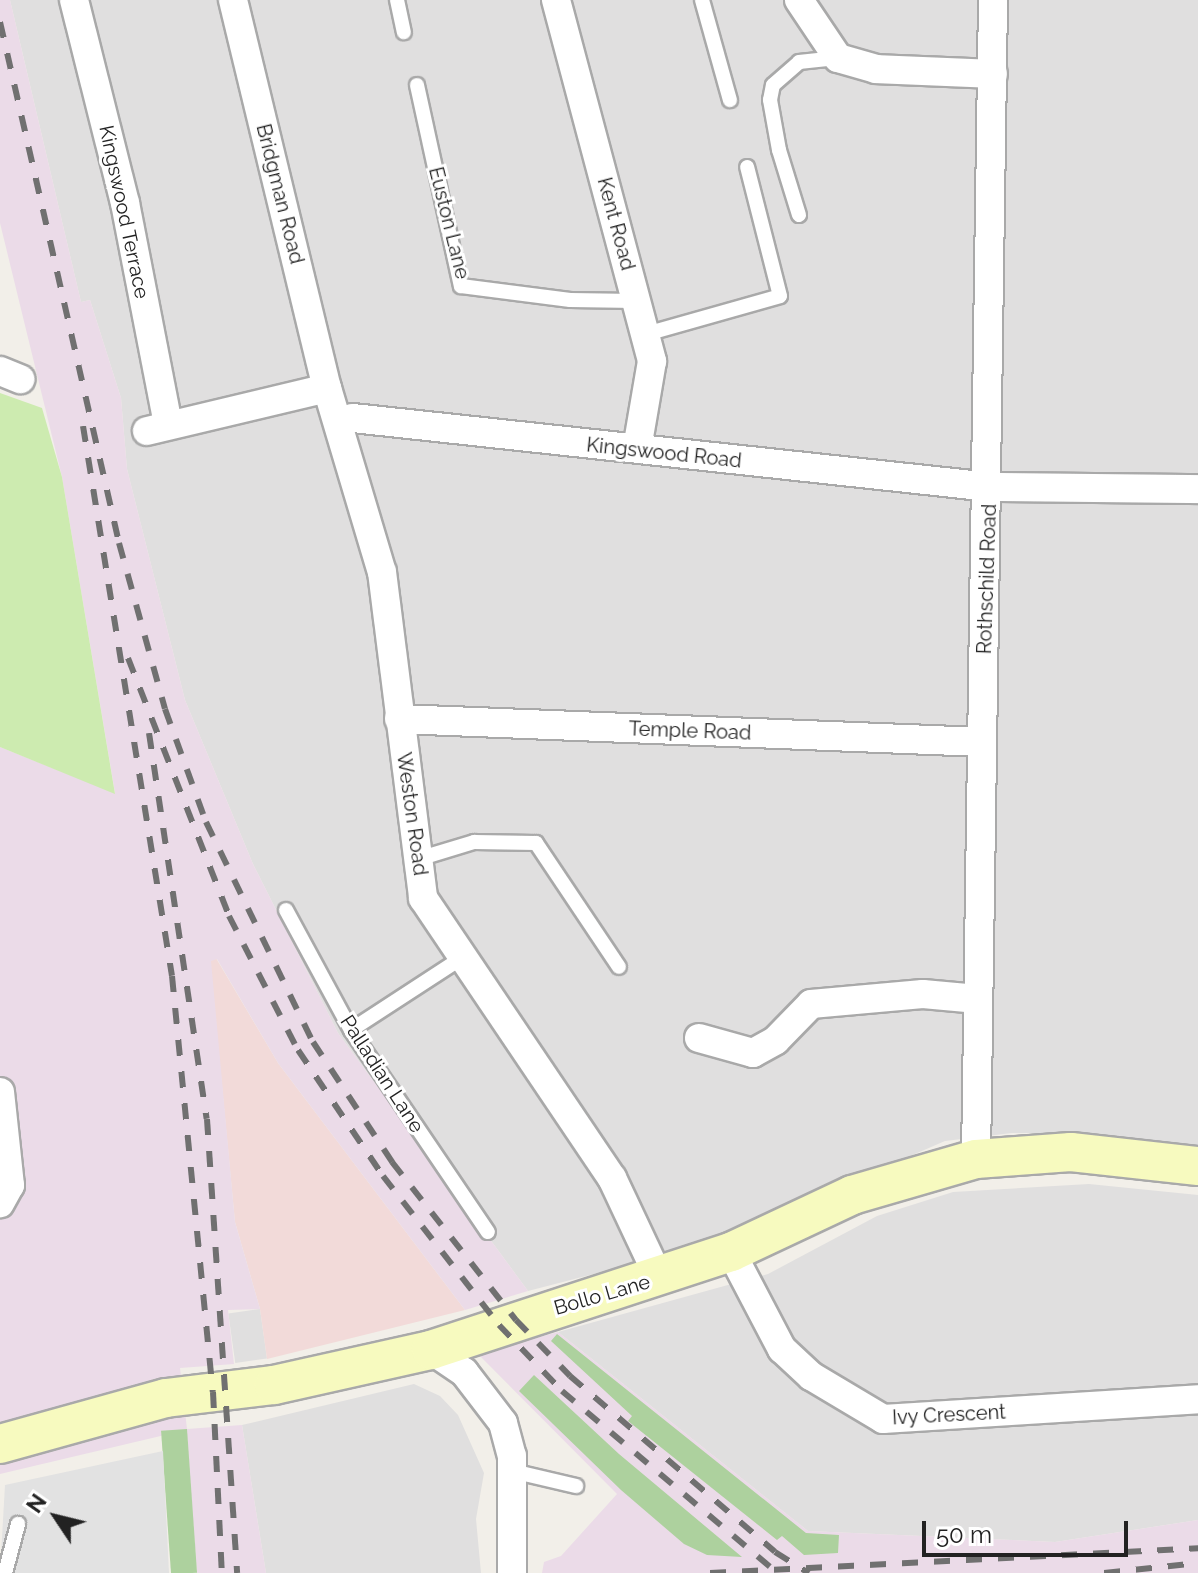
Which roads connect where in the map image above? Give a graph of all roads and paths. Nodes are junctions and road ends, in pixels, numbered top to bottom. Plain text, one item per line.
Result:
1 (74, 0) edge
2 (233, 0) edge
3 (397, 0) edge
4 (556, 0) edge
5 (702, 0) edge
6 (799, 0) edge
7 (993, 0) edge
8 (404, 32) dead end
9 (838, 58) junction
10 (993, 74) junction
11 (417, 85) dead end
12 (730, 100) dead end
13 (747, 167) dead end
14 (799, 215) dead end
15 (636, 301) junction
16 (646, 334) junction
17 (327, 388) junction
18 (339, 421) junction
19 (637, 449) junction
20 (990, 487) junction
21 (1198, 489) edge
22 (399, 719) junction
23 (982, 742) junction
24 (418, 859) junction
25 (286, 910) dead end
26 (463, 957) junction
27 (619, 967) dead end
28 (978, 999) junction
29 (351, 1030) junction
30 (699, 1038) dead end
31 (0, 1092) edge
32 (976, 1159) junction
33 (1198, 1166) edge
34 (0, 1203) edge
35 (488, 1232) dead end
36 (731, 1252) junction
37 (659, 1278) junction
38 (431, 1350) junction
39 (1198, 1399) edge
40 (0, 1444) edge
41 (512, 1471) junction
42 (576, 1486) dead end
43 (18, 1524) dead end
44 (5, 1573) edge
45 (512, 1573) edge

1 - 17 street, Kingswood Terrace
2 - 17 street, Bridgman Road
3 - 8 lane
4 - 15 street, Kent Road
5 - 12 lane
6 - 9 street
7 - 10 street, Rothschild Road
9 - 10 street
9 - 14 lane
10 - 20 street, Rothschild Road
11 - 15 lane, Euston Lane
13 - 16 lane
15 - 16 street, Kent Road
16 - 19 street, Kent Road
17 - 18 street, Weston Road
18 - 19 street, Kingswood Road
18 - 22 street, Weston Road
19 - 20 street, Kingswood Road
20 - 21 street, Kingswood Road
20 - 23 street, Rothschild Road
22 - 23 street, Temple Road
22 - 24 street, Weston Road
23 - 28 street, Rothschild Road
24 - 26 street, Weston Road
24 - 27 lane
25 - 29 lane, Palladian Lane
26 - 29 lane
26 - 37 street, Weston Road
28 - 30 street
28 - 32 street, Rothschild Road
29 - 35 lane, Palladian Lane
31 - 34 street
32 - 33 street, Bollo Lane
32 - 36 street, Bollo Lane
36 - 37 street, Bollo Lane
36 - 39 street, Ivy Crescent
37 - 38 street, Bollo Lane
38 - 40 street, Bollo Lane
38 - 41 street
41 - 42 lane
41 - 45 street
43 - 44 lane

